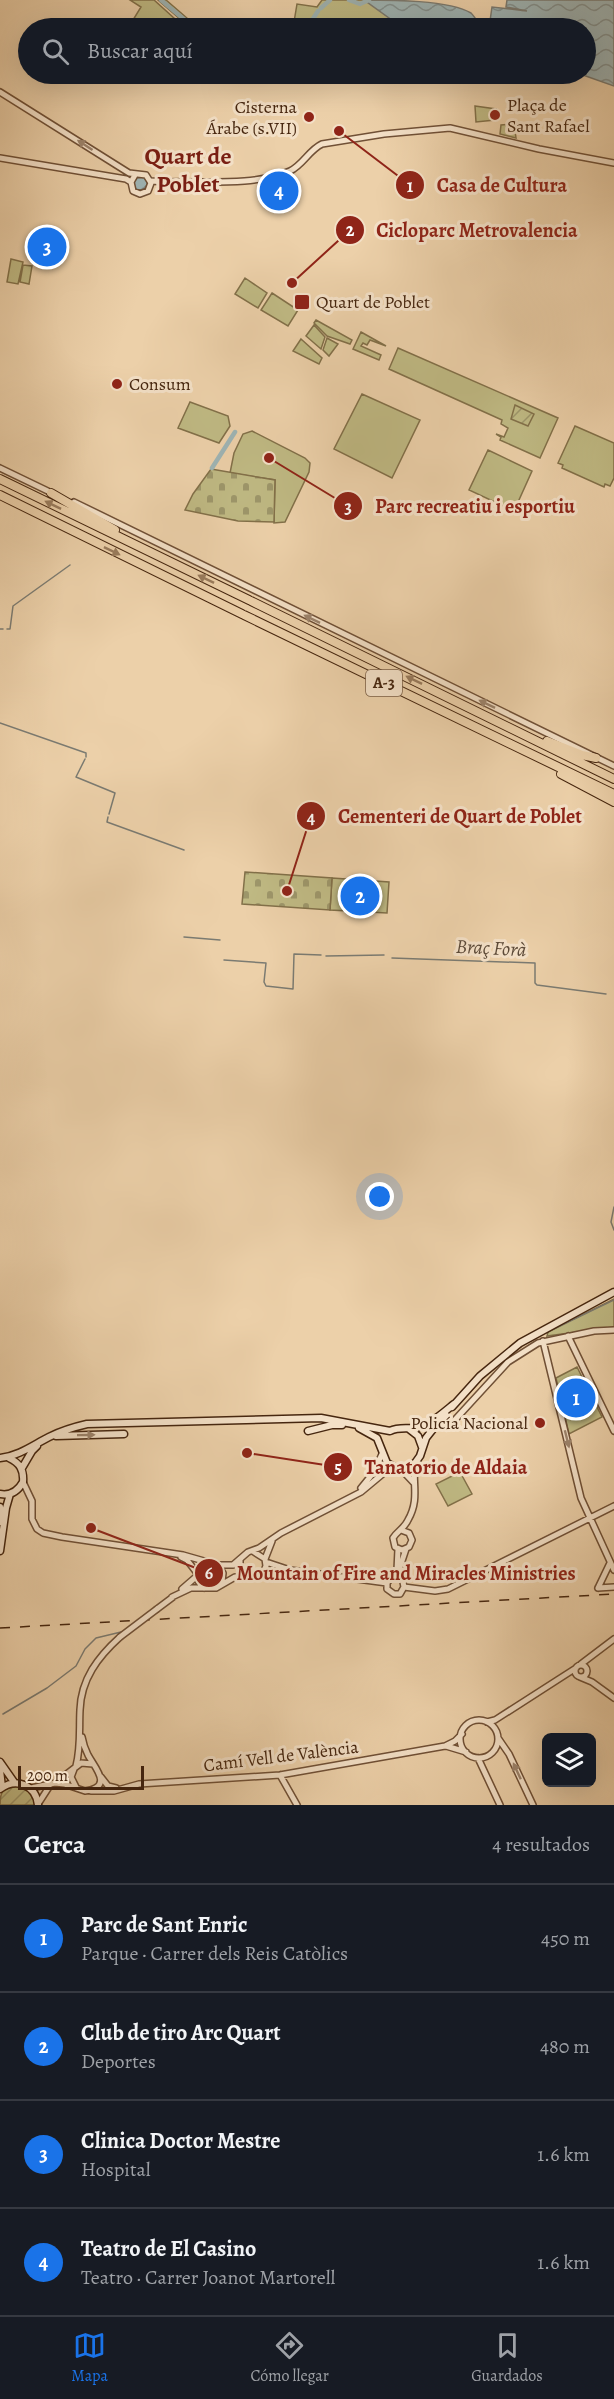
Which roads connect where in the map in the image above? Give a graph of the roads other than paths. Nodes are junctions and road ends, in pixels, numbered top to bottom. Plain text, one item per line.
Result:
1 (0, 92) edge
2 (0, 158) edge
3 (614, 162) edge
4 (135, 175) junction
5 (131, 182) junction
6 (151, 184) junction
7 (0, 468) edge
8 (0, 479) edge
9 (51, 493) junction
10 (0, 495) edge
11 (0, 500) edge
12 (59, 525) junction
13 (163, 558) junction
14 (486, 715) junction
15 (524, 752) junction
16 (596, 758) junction
17 (614, 766) edge
18 (614, 779) edge
19 (614, 794) edge
20 (614, 802) edge
21 (614, 1292) edge
22 (614, 1330) edge
23 (568, 1336) junction
24 (543, 1341) junction
25 (454, 1404) junction
26 (337, 1420) junction
27 (349, 1424) junction
28 (434, 1427) junction
29 (409, 1429) junction
30 (308, 1431) dead end
31 (390, 1431) junction
32 (614, 1431) edge
33 (124, 1434) dead end
34 (48, 1437) junction
35 (422, 1447) junction
36 (381, 1450) junction
37 (0, 1458) edge
38 (8, 1458) junction
39 (416, 1463) junction
40 (22, 1468) junction
41 (398, 1468) junction
42 (23, 1482) junction
43 (415, 1485) junction
44 (13, 1493) junction
45 (0, 1494) edge
46 (29, 1495) junction
47 (353, 1495) junction
48 (614, 1506) edge
49 (0, 1507) edge
50 (589, 1518) junction
51 (409, 1520) junction
52 (401, 1530) junction
53 (2, 1531) junction
54 (409, 1533) junction
55 (277, 1536) junction
56 (398, 1549) junction
57 (406, 1549) junction
58 (0, 1551) edge
59 (253, 1552) junction
60 (168, 1553) junction
61 (240, 1560) junction
62 (265, 1561) junction
63 (208, 1563) junction
64 (610, 1563) junction
65 (218, 1565) junction
66 (290, 1570) junction
67 (614, 1570) edge
68 (263, 1573) junction
69 (197, 1575) junction
70 (246, 1576) junction
71 (392, 1578) junction
72 (402, 1580) junction
73 (221, 1583) junction
74 (387, 1583) junction
75 (405, 1587) junction
76 (614, 1587) edge
77 (204, 1588) junction
78 (172, 1597) junction
79 (614, 1639) edge
80 (593, 1657) junction
81 (578, 1666) junction
82 (587, 1671) junction
83 (579, 1677) junction
84 (560, 1678) junction
85 (592, 1682) junction
86 (614, 1698) edge
87 (502, 1714) junction
88 (487, 1722) junction
89 (80, 1730) junction
90 (462, 1734) junction
91 (498, 1735) junction
92 (445, 1746) junction
93 (466, 1752) junction
94 (478, 1758) junction
95 (0, 1762) edge
96 (93, 1764) junction
97 (75, 1767) junction
98 (0, 1770) edge
99 (294, 1773) junction
100 (280, 1775) junction
101 (101, 1777) junction
102 (14, 1782) junction
103 (53, 1784) junction
104 (76, 1787) junction
105 (288, 1787) junction
106 (1, 1788) edge
107 (31, 1788) junction
108 (121, 1788) junction
109 (91, 1791) junction
110 (38, 1804) edge
111 (297, 1805) edge
112 (500, 1805) edge
113 (533, 1805) edge

4 -> 1 street
2 - 5 street
3 - 6 street
4 - 5 street
4 - 6 street
5 - 6 street
7 - 9 street
13 -> 8 highway, A-3
9 - 13 highway
16 -> 9 street
10 - 12 highway, A-3
11 - 12 highway
12 -> 15 highway, A-3
14 -> 13 highway, A-3
14 - 16 highway
14 - 18 highway, A-3
15 - 19 highway, A-3
15 - 20 highway
16 - 17 street
21 - 25 main road
22 - 23 street
23 - 24 street
23 - 32 street
24 - 28 street
24 -> 50 street
25 - 28 main road
25 - 29 main road
26 - 27 main road
26 - 31 main road
26 - 34 main road
27 - 30 main road
27 - 36 main road
28 - 35 main road
29 - 31 main road
29 - 35 main road
31 - 36 main road
34 -> 33 main road
34 - 38 main road
34 - 40 main road
35 - 39 main road
36 - 41 main road
36 - 47 street
37 - 38 main road
38 - 40 main road
39 - 41 main road
39 - 43 street
40 - 42 main road
41 - 43 street
41 - 47 street
42 - 44 main road
42 - 46 street
43 - 51 street
44 - 45 main road
44 - 46 street
44 - 53 main road
46 - 60 street
47 - 55 street
48 - 50 street
49 - 53 main road
50 - 64 street
50 - 75 street
51 - 52 street
51 - 54 street
52 - 54 street
52 - 56 street
53 - 58 main road
54 - 57 street
55 - 59 street
55 - 62 street
56 - 57 street
56 - 71 street
57 - 72 street
59 - 61 street
59 - 62 street
60 - 63 street
60 - 69 street
61 - 65 street
61 - 70 street
62 - 66 street
62 - 68 street
63 - 65 street
63 - 69 street
64 - 67 street
64 - 76 street
65 - 73 street
66 - 68 street
66 - 74 street
68 - 70 street
69 - 77 street
69 - 78 street
70 - 73 street
71 - 72 street
71 - 74 street
72 - 75 street
73 - 77 street
74 - 75 street
77 - 78 street
78 - 89 street, bridge
79 - 80 street
80 - 81 street
80 - 82 street
81 - 82 street
81 - 83 street
81 - 84 street
82 - 83 street
82 - 85 street
83 - 84 street
83 - 85 street
84 - 87 street
85 - 86 street
87 - 88 street
87 - 91 street
88 - 90 street
88 - 91 street
89 - 96 street
89 - 97 street
90 - 92 street, Camí Vell de València
90 - 93 street
91 - 94 street
113 -> 91 street
92 - 93 street, Camí Vell de València
92 - 99 street, Camí Vell de València
93 - 94 street
94 - 112 street
95 - 102 main road
96 - 97 street
96 - 101 street
97 - 103 street
97 - 104 street
98 - 106 main road
99 - 100 street, Camí Vell de València
99 - 105 street
100 - 105 street
100 - 108 street, Camí Vell de València
101 - 108 street
101 - 109 street
102 - 106 main road
102 - 107 main road
103 - 104 street
103 - 107 street
103 - 110 street
104 - 109 street
105 - 111 street
107 - 110 main road
108 - 109 street, Camí Vell de València

